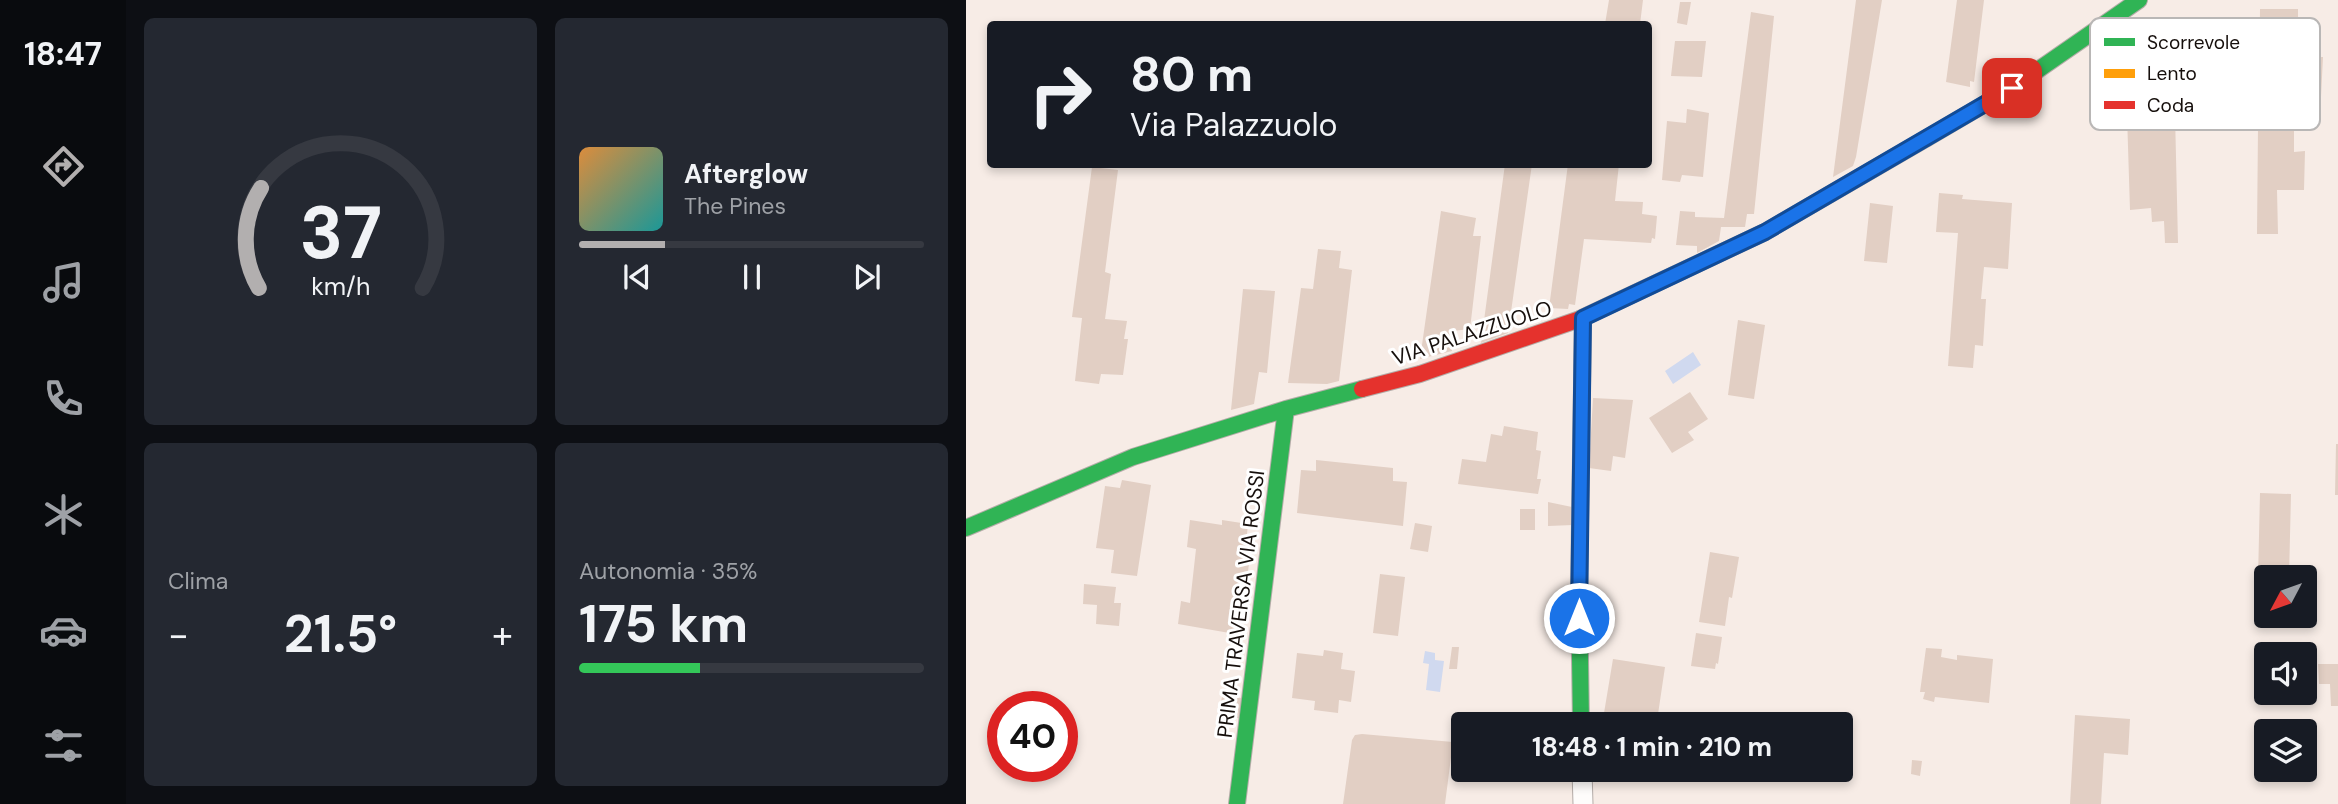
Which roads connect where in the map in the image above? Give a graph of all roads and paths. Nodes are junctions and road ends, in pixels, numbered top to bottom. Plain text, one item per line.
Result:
1 (2140, 0) edge
2 (2114, 18) edge
3 (2090, 34) edge
4 (1583, 318) junction
5 (1286, 409) junction
6 (966, 528) edge
7 (1581, 712) edge
8 (1582, 782) edge
9 (1237, 804) edge
10 (1583, 804) edge

1 - 2 street, VIA PALAZZUOLO
3 - 4 street, VIA PALAZZUOLO
4 - 5 street, VIA PALAZZUOLO
4 - 7 street
5 - 6 street, VIA PALAZZUOLO
5 - 9 street, PRIMA TRAVERSA VIA ROSSI
8 - 10 street

